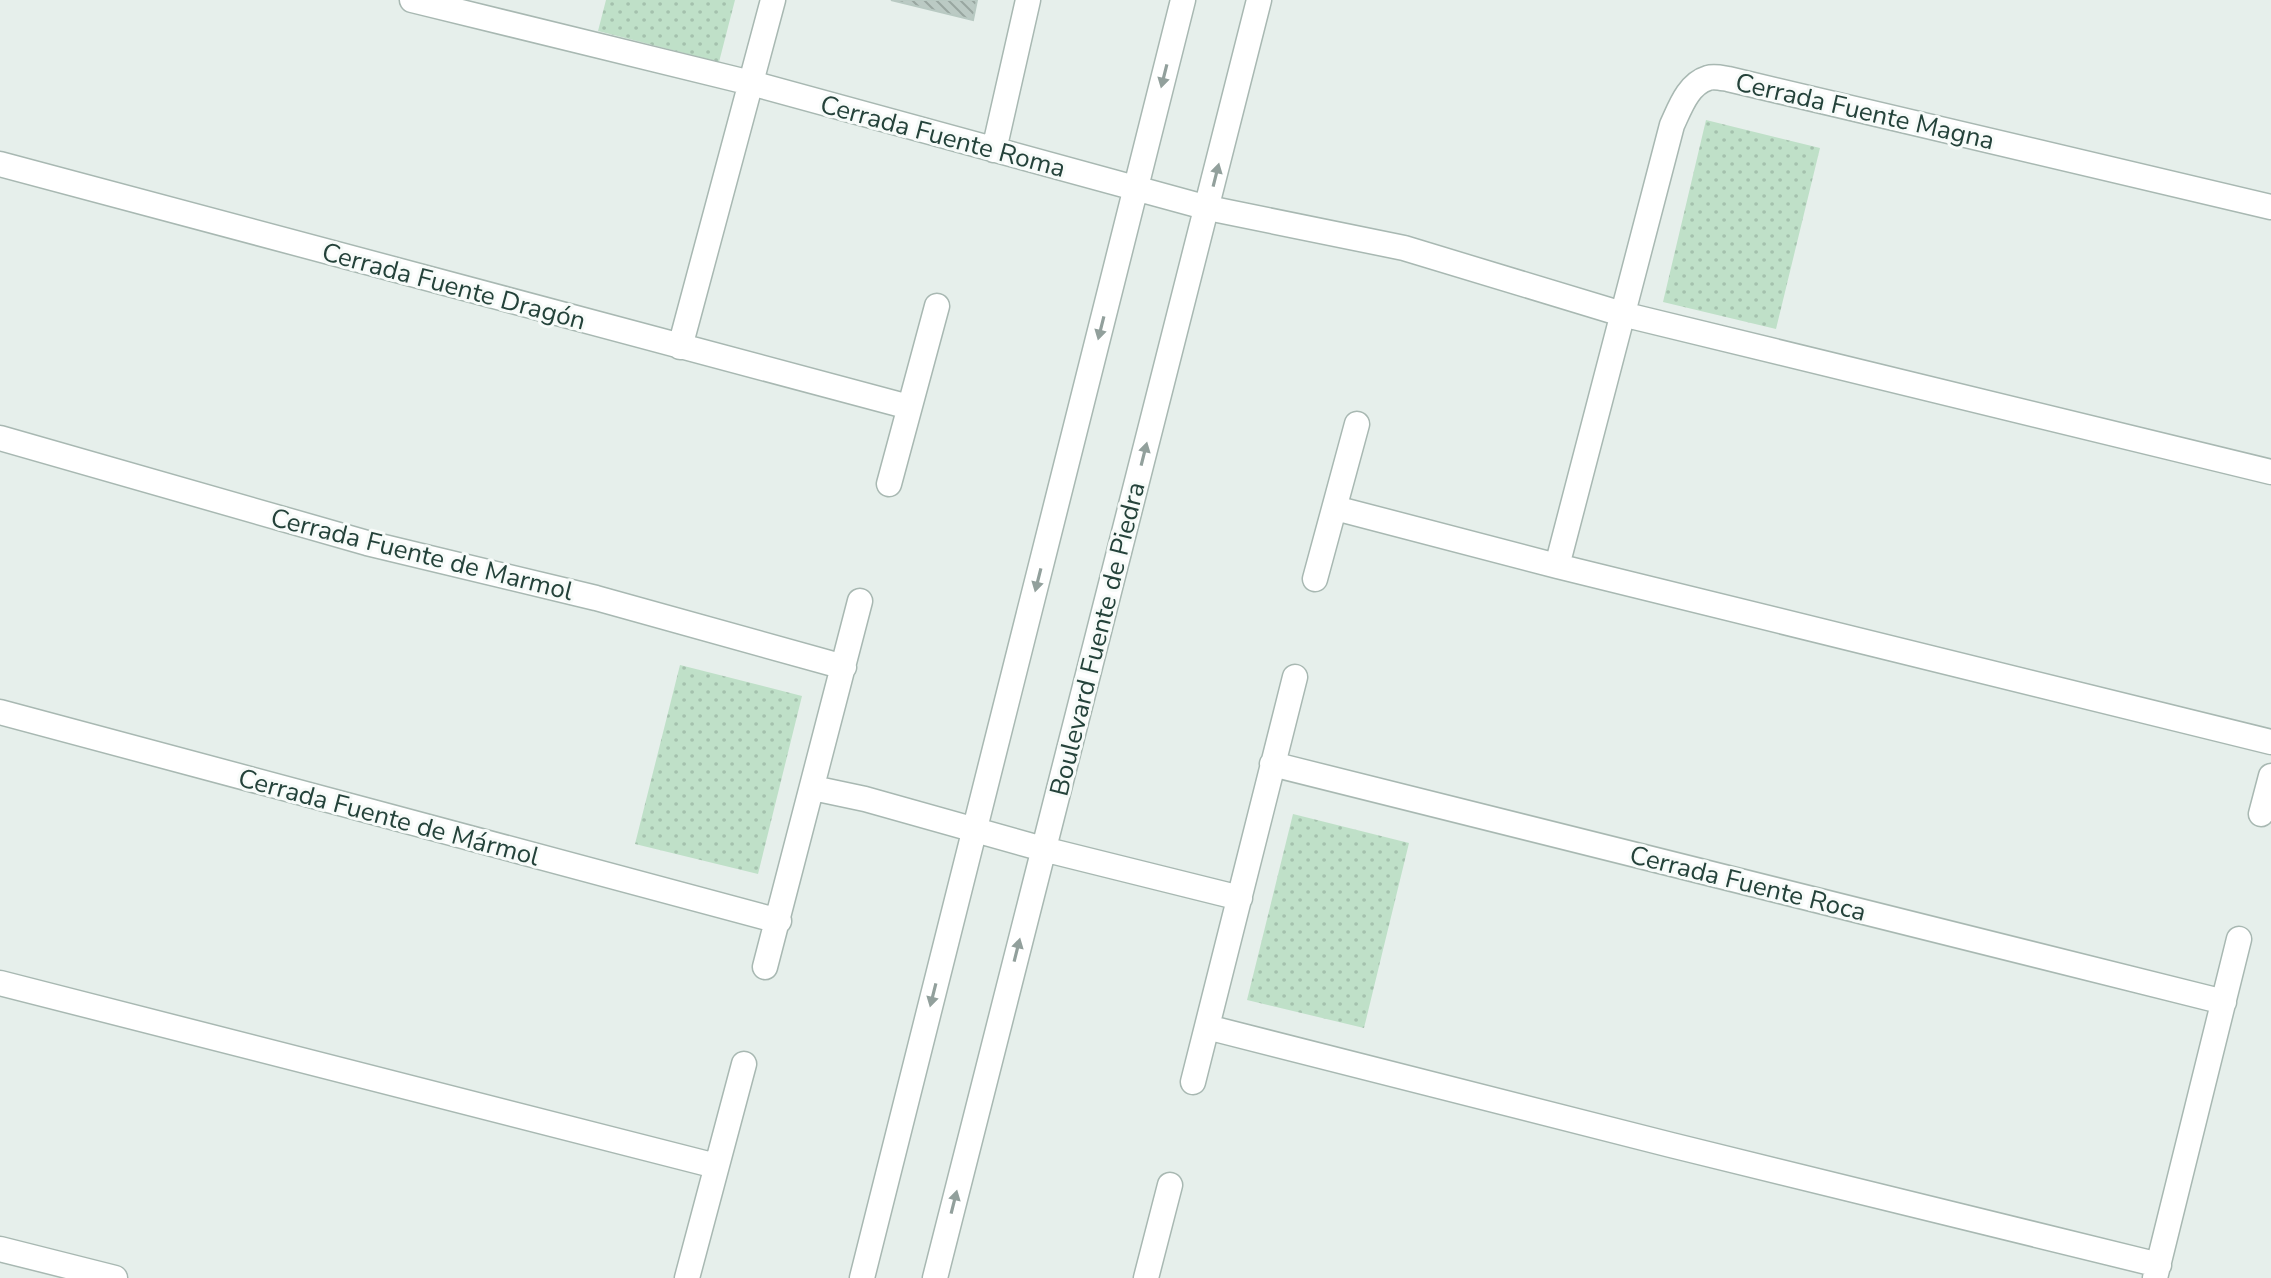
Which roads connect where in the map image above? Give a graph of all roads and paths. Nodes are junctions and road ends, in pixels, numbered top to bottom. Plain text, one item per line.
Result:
1 (412, 0) edge
2 (773, 0) edge
3 (1028, 0) edge
4 (1183, 0) edge
5 (1259, 0) edge
6 (751, 83) junction
7 (994, 150) junction
8 (0, 164) edge
9 (1135, 188) junction
10 (2271, 207) edge
11 (1208, 208) junction
12 (937, 306) dead end
13 (1622, 314) junction
14 (680, 347) junction
15 (909, 407) junction
16 (1357, 424) dead end
17 (0, 438) edge
18 (2271, 472) edge
19 (889, 484) dead end
20 (1335, 508) junction
21 (1557, 566) junction
22 (1315, 579) dead end
23 (860, 601) dead end
24 (844, 667) junction
25 (1295, 677) dead end
26 (0, 712) edge
27 (2271, 742) edge
28 (1272, 764) junction
29 (2271, 776) edge
30 (813, 788) junction
31 (2261, 814) dead end
32 (976, 829) junction
33 (1043, 849) junction
34 (1240, 898) junction
35 (779, 921) junction
36 (2239, 939) dead end
37 (765, 967) dead end
38 (0, 983) edge
39 (2224, 1002) junction
40 (1207, 1027) junction
41 (744, 1064) dead end
42 (1193, 1082) dead end
43 (716, 1166) junction
44 (1170, 1185) dead end
45 (0, 1249) edge
46 (2157, 1271) edge
47 (1150, 1277) edge
48 (115, 1278) edge
49 (687, 1278) edge
50 (862, 1278) edge
51 (935, 1278) edge

1 - 6 street, Cerrada Fuente Roma
2 - 6 street
3 - 7 street
4 -> 9 street
11 -> 5 street, Boulevard Fuente de Piedra
6 - 7 street, Cerrada Fuente Roma
6 - 14 street
7 - 9 street, Cerrada Fuente Roma
8 - 14 street, Cerrada Fuente Dragón
9 - 11 street, Cerrada Fuente Roma
9 -> 32 street
10 - 13 street, Cerrada Fuente Magna
11 - 13 street
33 -> 11 street, Boulevard Fuente de Piedra
12 - 15 street
13 - 18 street
13 - 21 street, Cerrada Fuente Magna
14 - 15 street, Cerrada Fuente Dragón
15 - 19 street
16 - 20 street
17 - 24 street, Cerrada Fuente de Marmol
20 - 21 street
20 - 22 street
21 - 27 street
23 - 24 street
24 - 30 street
25 - 28 street
26 - 35 street, Cerrada Fuente de Mármol
28 - 34 street
28 - 39 street, Cerrada Fuente Roca
29 - 31 street
30 - 32 street
30 - 35 street
32 - 33 street
32 -> 50 street
33 - 34 street
51 -> 33 street, Boulevard Fuente de Piedra
34 - 40 street
35 - 37 street
36 - 39 street
38 - 43 street
39 - 46 street
40 - 42 street
40 - 46 street
41 - 43 street
43 - 49 street
44 - 47 street
45 - 48 street

